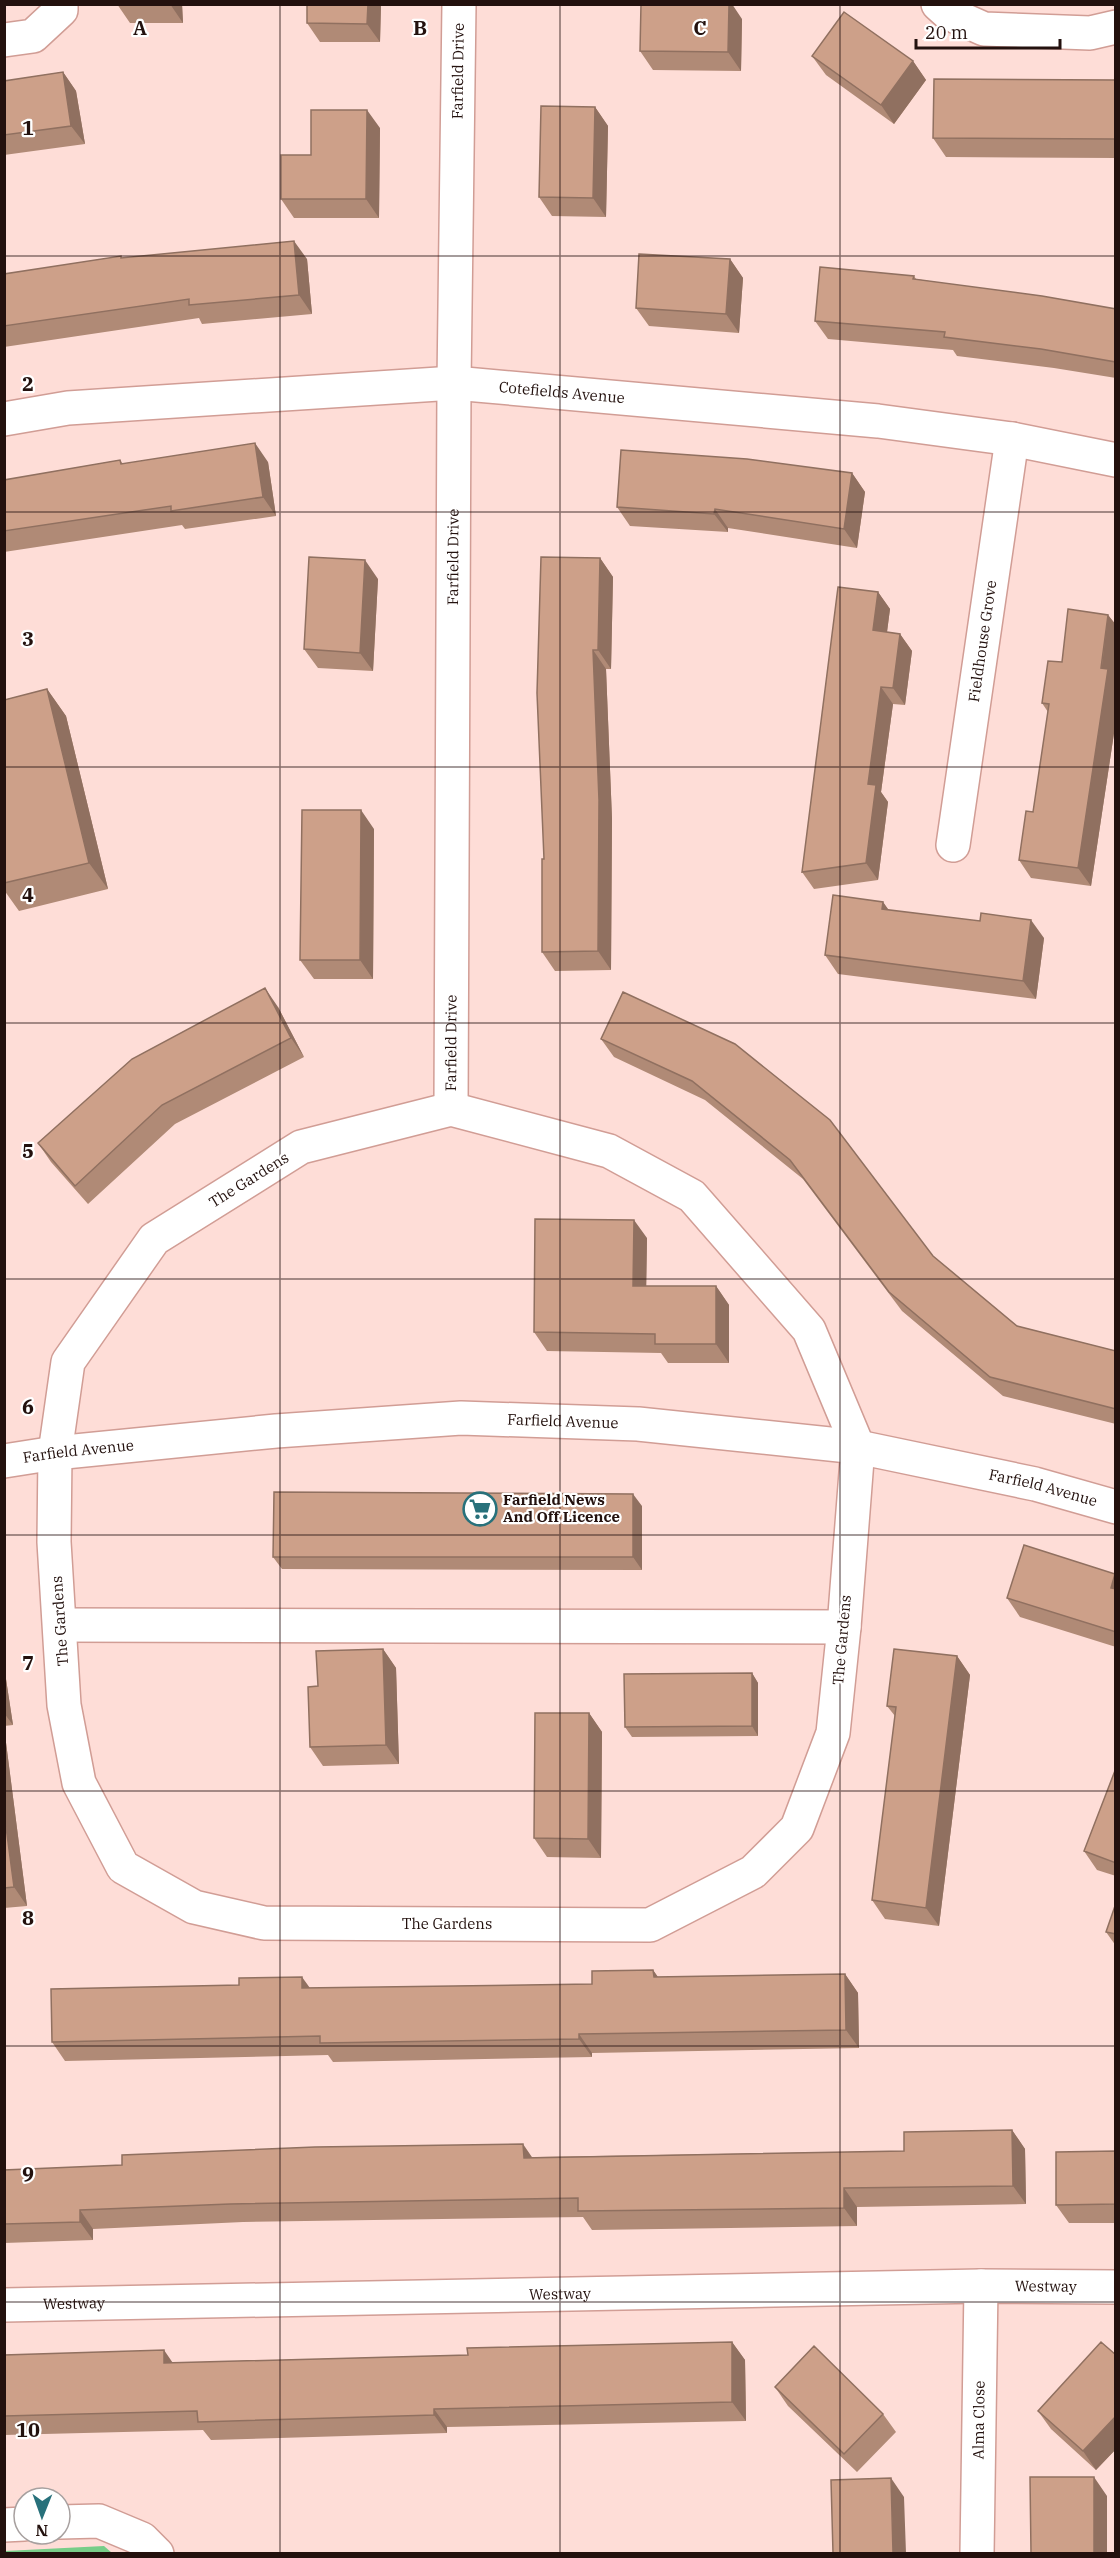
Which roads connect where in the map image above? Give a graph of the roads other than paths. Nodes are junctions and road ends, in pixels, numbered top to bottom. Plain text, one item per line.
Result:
1 (61, 4) edge
2 (459, 4) edge
3 (938, 4) edge
4 (1116, 27) edge
5 (4, 40) edge
6 (454, 383) junction
7 (4, 420) edge
8 (1012, 439) junction
9 (1116, 460) edge
10 (953, 845) dead end
11 (451, 1109) junction
12 (858, 1447) junction
13 (56, 1454) junction
14 (4, 1461) edge
15 (1116, 1507) edge
16 (61, 1625) junction
17 (844, 1627) junction
18 (981, 2286) junction
19 (1116, 2287) edge
20 (4, 2305) edge
21 (72, 2522) edge
22 (157, 2553) edge
23 (977, 2553) edge

1 - 5 street
2 - 6 street, Farfield Drive
3 - 4 street
6 - 7 street, Cotefields Avenue
6 - 8 street, Cotefields Avenue
6 - 11 street, Farfield Drive
8 - 9 street, Cotefields Avenue
8 - 10 street, Fieldhouse Grove
11 - 12 street, The Gardens
11 - 13 street, The Gardens
12 - 13 street, Farfield Avenue
12 - 15 street, Farfield Avenue
12 - 17 street, The Gardens
13 - 14 street, Farfield Avenue
13 - 16 street, The Gardens
16 - 17 street
16 - 17 street, The Gardens
18 - 19 street, Westway
18 - 20 street, Westway
18 - 23 street, Alma Close
21 - 22 street

